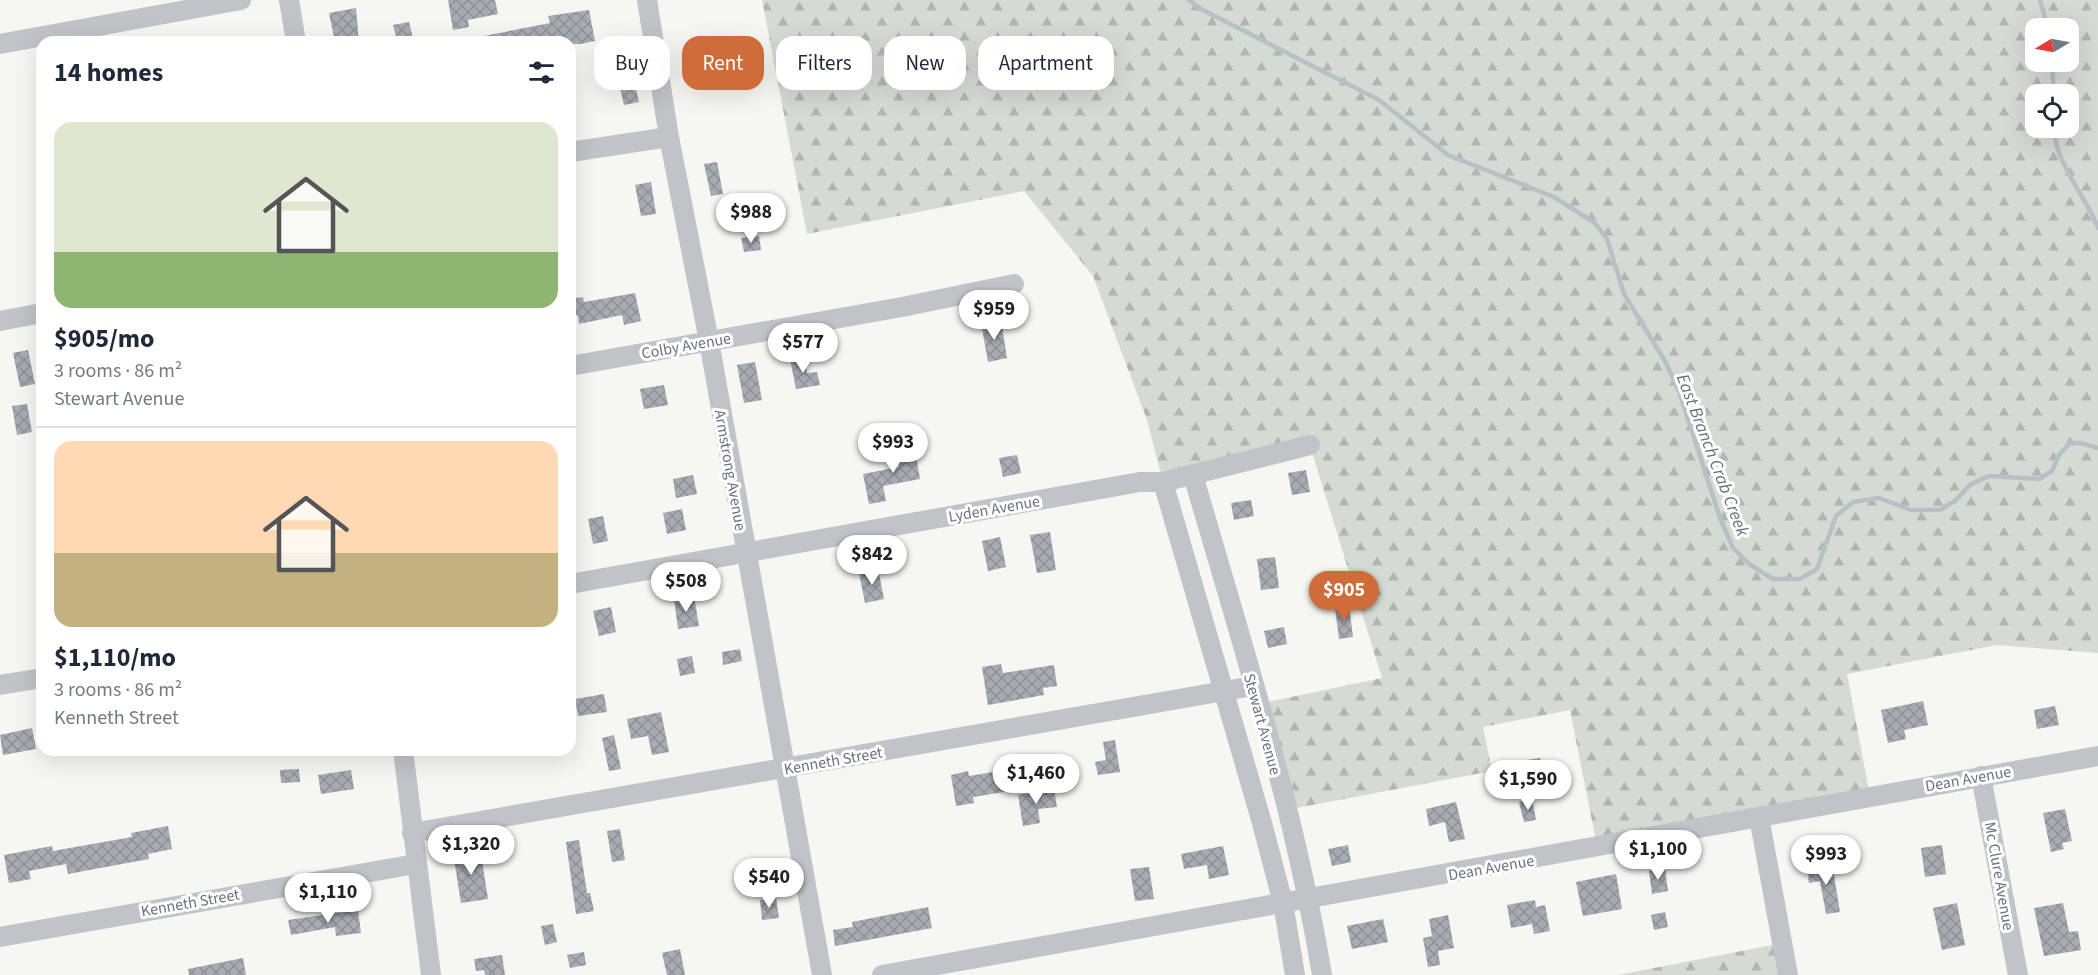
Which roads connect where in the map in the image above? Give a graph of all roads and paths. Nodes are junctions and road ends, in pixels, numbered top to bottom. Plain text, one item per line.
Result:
1 (240, 0) edge
2 (289, 0) edge
3 (647, 0) edge
4 (44, 36) edge
5 (295, 36) edge
6 (36, 37) edge
7 (0, 44) edge
8 (669, 136) junction
9 (576, 151) edge
10 (1014, 284) dead end
11 (36, 314) edge
12 (0, 321) edge
13 (709, 341) junction
14 (576, 365) edge
15 (1310, 446) dead end
16 (1193, 475) junction
17 (1164, 482) junction
18 (745, 553) junction
19 (576, 583) edge
20 (36, 679) edge
21 (0, 685) edge
22 (1253, 686) junction
23 (1223, 691) junction
24 (404, 756) edge
25 (2098, 756) edge
26 (784, 769) junction
27 (1981, 776) junction
28 (1759, 818) junction
29 (412, 833) junction
30 (416, 864) junction
31 (1309, 899) junction
32 (1283, 903) junction
33 (0, 937) edge
34 (431, 975) edge
35 (822, 975) edge
36 (882, 975) edge
37 (1295, 975) edge
38 (1322, 975) edge
39 (1788, 975) edge
40 (2018, 975) edge

1 - 4 street
2 - 5 street
3 - 8 street, Armstrong Avenue
6 - 7 street
8 - 9 street
8 - 13 street, Armstrong Avenue
10 - 13 street, Colby Avenue
11 - 12 street
13 - 14 street, Colby Avenue
13 - 18 street, Armstrong Avenue
15 - 16 street, Lyden Avenue
16 - 17 street, Lyden Avenue
16 - 22 street, Stewart Avenue
17 - 18 street, Lyden Avenue
17 - 23 street, Stewart Avenue
18 - 19 street, Lyden Avenue
18 - 26 street, Armstrong Avenue
20 - 21 street
22 - 23 street, Kenneth Street
22 - 31 street, Stewart Avenue
23 - 26 street, Kenneth Street
23 - 32 street, Stewart Avenue
24 - 29 street
25 - 27 street, Dean Avenue
26 - 29 street, Kenneth Street
26 - 35 street, Armstrong Avenue
27 - 28 street, Dean Avenue
27 - 40 street, Mc Clure Avenue
28 - 31 street, Dean Avenue
28 - 39 street
29 - 30 street
30 - 33 street, Kenneth Street
30 - 34 street
31 - 32 street, Dean Avenue
31 - 38 street, Stewart Avenue
32 - 36 street, Dean Avenue
32 - 37 street, Stewart Avenue

